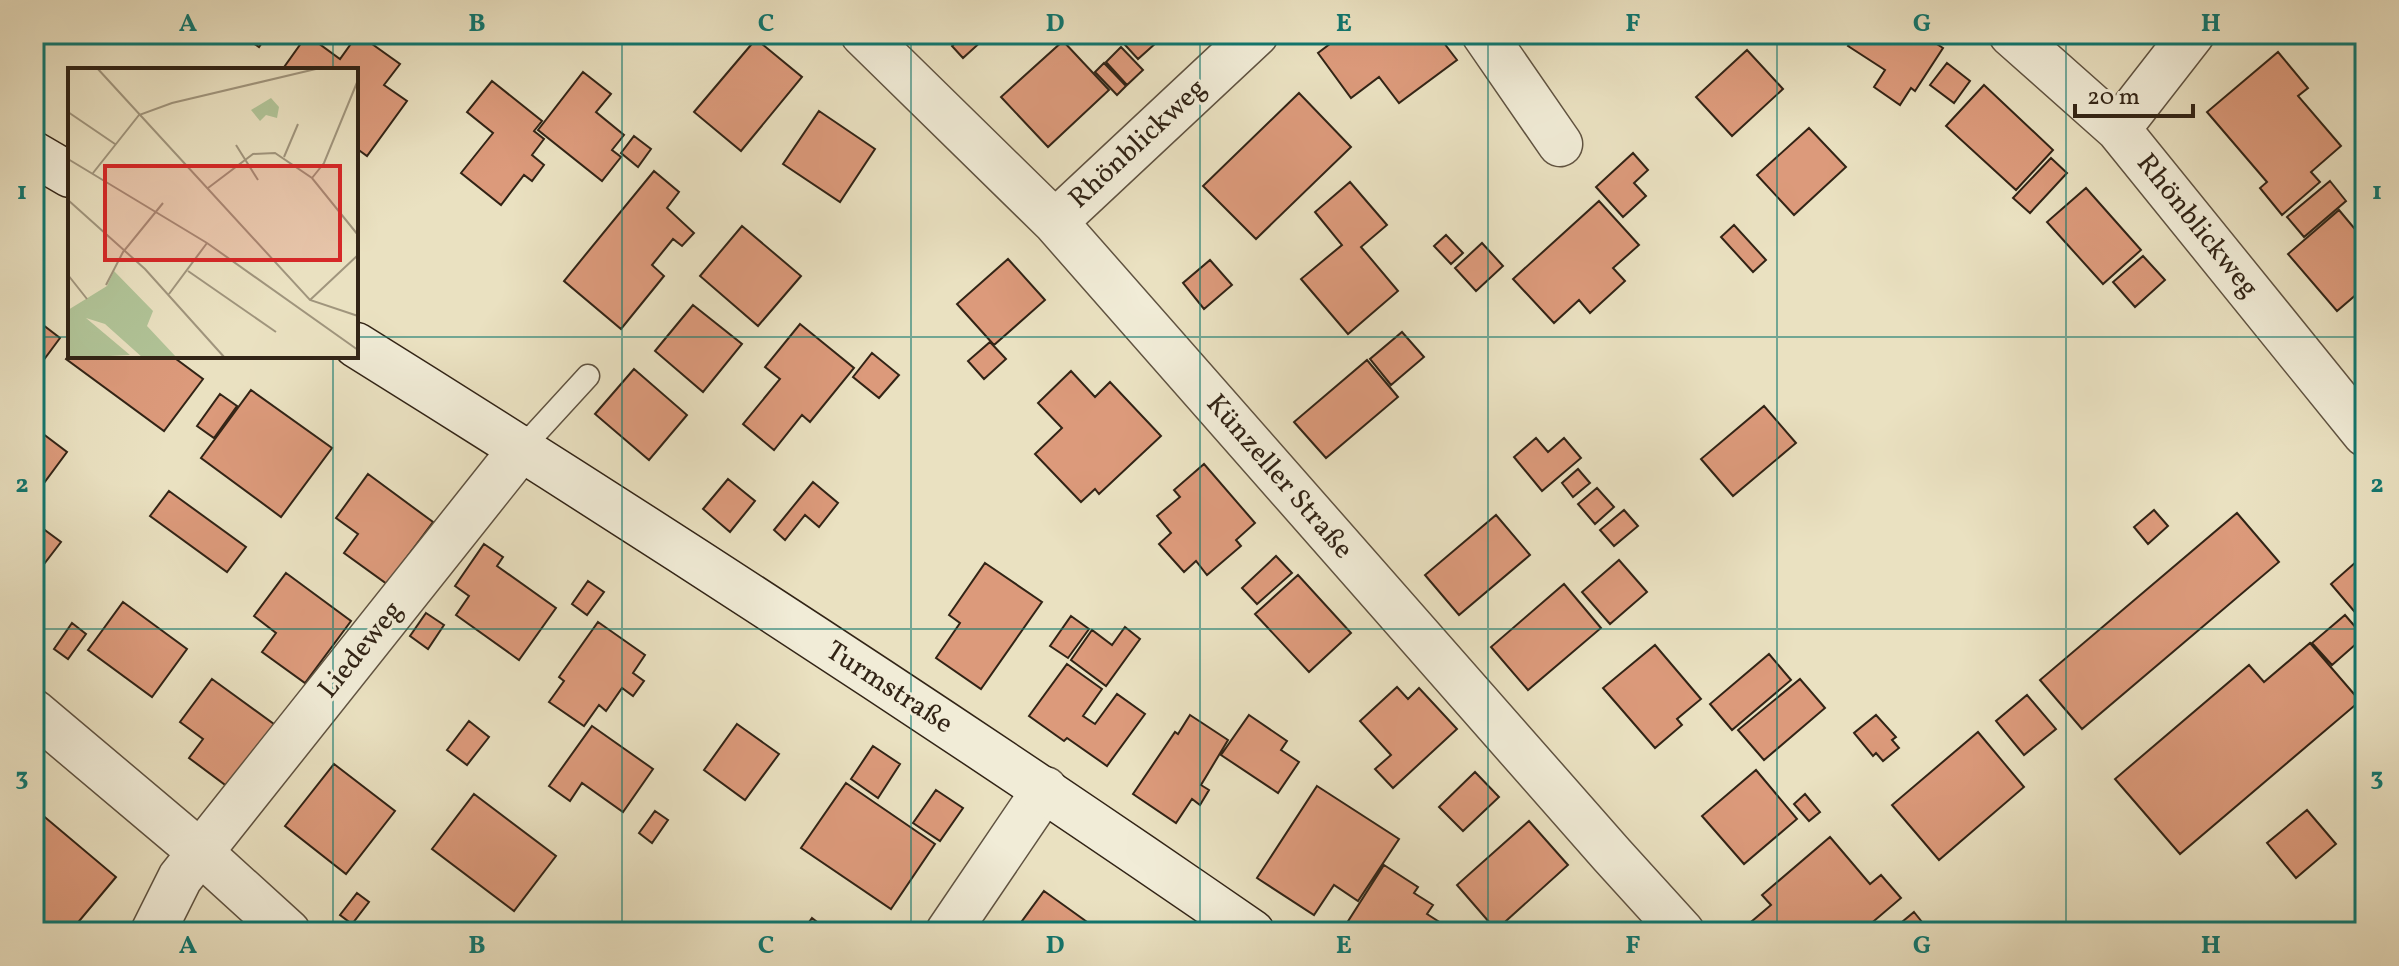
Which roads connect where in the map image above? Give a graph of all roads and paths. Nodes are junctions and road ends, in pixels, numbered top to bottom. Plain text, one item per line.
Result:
1 (863, 34) edge
2 (1256, 34) edge
3 (1484, 34) edge
4 (2011, 34) edge
5 (2192, 34) edge
6 (2118, 129) junction
7 (1560, 144) dead end
8 (34, 154) edge
9 (68, 174) edge
10 (1055, 222) junction
11 (358, 346) edge
12 (588, 376) dead end
13 (2365, 434) edge
14 (522, 448) junction
15 (34, 712) edge
16 (1045, 789) junction
17 (200, 852) junction
18 (153, 932) edge
19 (288, 932) edge
20 (948, 932) edge
21 (1252, 932) edge
22 (1682, 932) edge

1 - 10 street, Künzeller Straße
2 - 10 street, Rhönblickweg
3 - 7 street
4 - 6 street, Rhönblickweg
5 - 6 street
6 - 13 street, Rhönblickweg
8 - 9 street
10 - 22 street, Künzeller Straße
11 - 14 street, Turmstraße
12 - 14 lane
14 - 16 street, Turmstraße
14 - 17 street, Liedeweg
15 - 17 street
16 - 20 street
16 - 21 street, Turmstraße
17 - 18 street, Liedeweg
17 - 19 street

